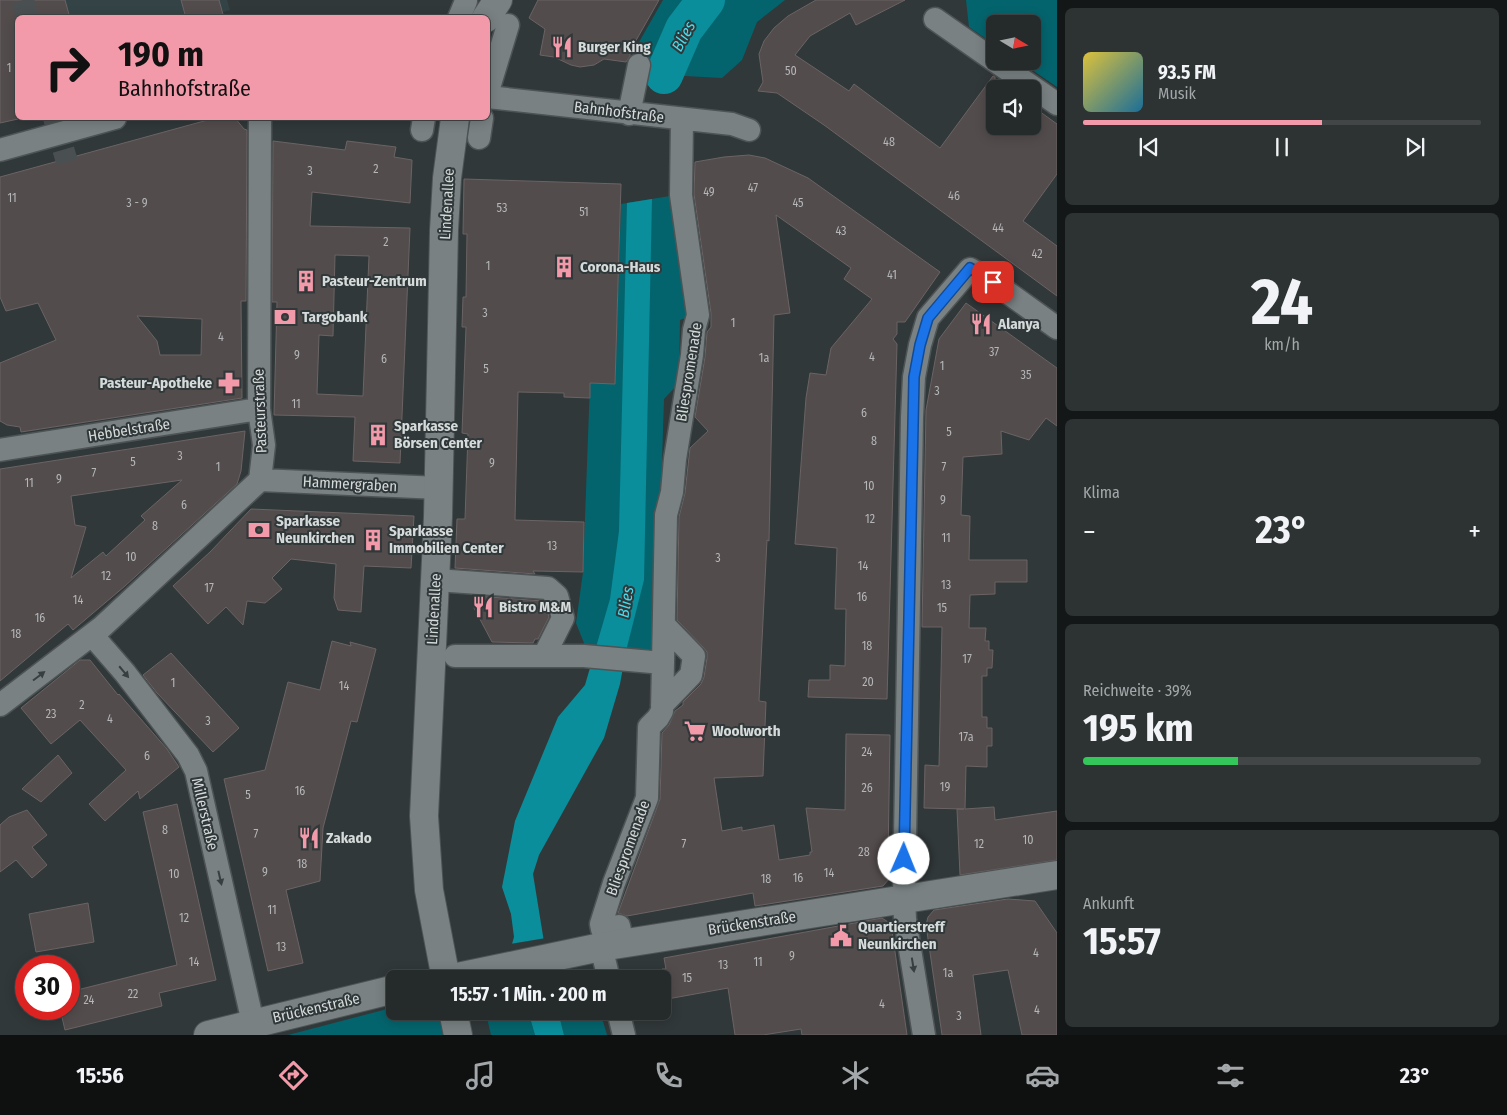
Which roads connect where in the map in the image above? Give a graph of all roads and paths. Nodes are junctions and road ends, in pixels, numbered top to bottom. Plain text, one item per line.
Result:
1 (934, 19) dead end
2 (986, 55) edge
3 (639, 65) dead end
4 (1008, 70) edge
5 (490, 97) edge
6 (1057, 104) edge
7 (629, 114) junction
8 (108, 120) edge
9 (260, 120) edge
10 (455, 120) edge
11 (682, 120) junction
12 (749, 130) dead end
13 (0, 150) edge
14 (1057, 328) edge
15 (259, 409) junction
16 (0, 450) edge
17 (260, 480) junction
18 (439, 488) junction
19 (436, 580) junction
20 (92, 635) junction
21 (667, 655) junction
22 (455, 656) dead end
23 (544, 656) junction
24 (660, 701) junction
25 (0, 705) edge
26 (1057, 875) edge
27 (904, 899) junction
28 (602, 948) junction
29 (445, 970) edge
30 (493, 970) edge
31 (607, 970) edge
32 (386, 991) edge
33 (455, 1020) edge
34 (620, 1020) edge
35 (253, 1023) junction
36 (208, 1035) edge
37 (458, 1035) edge
38 (624, 1035) edge
39 (924, 1035) edge

1 - 2 street
3 - 7 street
4 - 6 street
5 - 7 street, Bahnhofstraße
7 - 11 street, Bahnhofstraße
8 - 13 street
9 - 15 street, Pasteurstraße
10 - 18 main road, Lindenallee
11 - 12 street, Bahnhofstraße
11 - 21 street, Bliespromenade
14 - 27 street
15 - 16 street, Hebbelstraße
15 - 17 street, Pasteurstraße
17 - 18 street, Hammergraben
17 - 20 street
18 - 19 main road, Lindenallee
19 - 23 street
19 - 29 main road, Lindenallee
25 -> 20 street
20 -> 35 street, Millerstraße
21 - 23 street
21 - 24 street, Bliespromenade
21 - 24 street, Bliespromenade
22 - 23 street
24 - 28 street, Bliespromenade
26 - 27 main road, Brückenstraße
27 - 28 main road, Brückenstraße
27 -> 39 street
28 - 30 main road, Brückenstraße
28 - 31 street
32 - 35 main road, Brückenstraße
33 - 37 main road
34 - 38 street
35 - 36 main road, Brückenstraße

